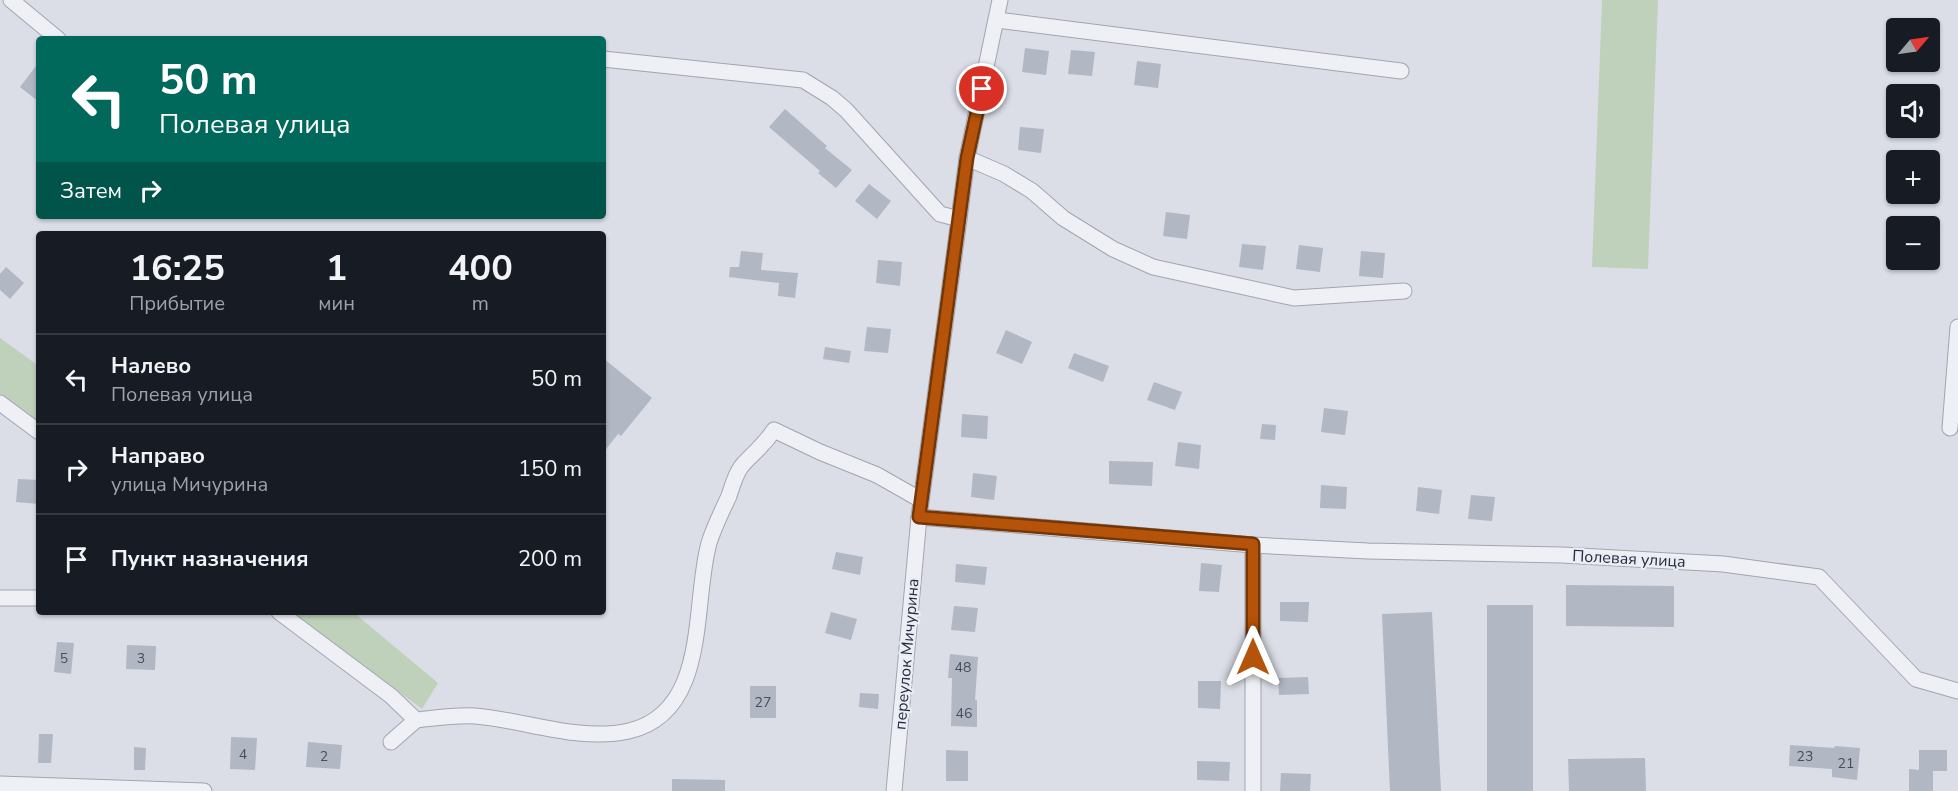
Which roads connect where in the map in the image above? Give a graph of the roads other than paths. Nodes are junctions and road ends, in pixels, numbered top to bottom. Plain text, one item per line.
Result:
1 (11, 0) edge
2 (1000, 0) edge
3 (997, 20) junction
4 (54, 36) edge
5 (606, 59) edge
6 (1401, 71) dead end
7 (967, 158) junction
8 (959, 219) junction
9 (1404, 291) dead end
10 (1958, 327) edge
11 (0, 403) edge
12 (1950, 428) dead end
13 (36, 430) edge
14 (921, 500) junction
15 (919, 517) junction
16 (1253, 544) junction
17 (0, 598) edge
18 (36, 598) edge
19 (283, 615) edge
20 (1958, 691) edge
21 (416, 720) junction
22 (391, 742) dead end
23 (0, 784) edge
24 (204, 791) edge
25 (894, 791) edge
26 (1253, 791) edge

1 - 4 street
2 - 3 street, переулок Мичурина
3 - 6 street
3 - 7 street, переулок Мичурина
5 - 8 street
7 - 8 street, переулок Мичурина
7 - 9 street
8 - 14 street, переулок Мичурина
10 - 12 street
11 - 13 street
14 - 15 street, переулок Мичурина
14 - 21 street
15 - 16 street, Полевая улица
15 - 25 street, переулок Мичурина
16 - 20 street, Полевая улица
16 - 26 street
17 - 18 street
19 - 21 street
21 - 22 street
23 - 24 street

